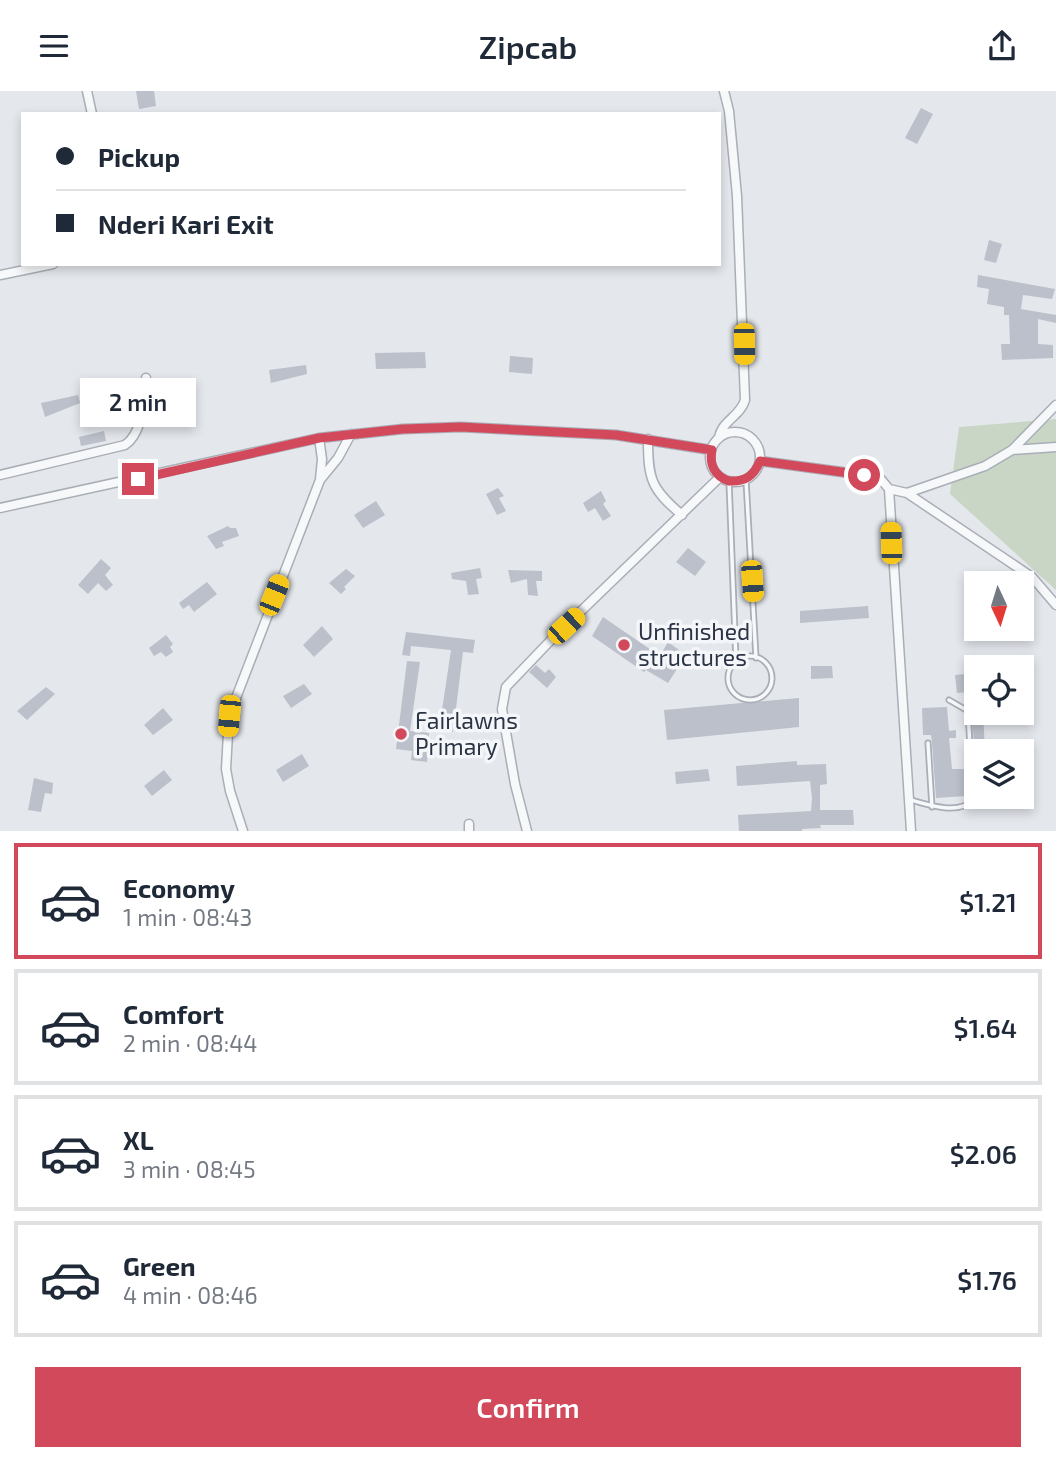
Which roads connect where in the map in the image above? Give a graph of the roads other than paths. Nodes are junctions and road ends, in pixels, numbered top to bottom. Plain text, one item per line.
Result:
1 (87, 91) edge
2 (724, 91) edge
3 (92, 112) edge
4 (43, 266) edge
5 (0, 275) edge
6 (146, 378) dead end
7 (1056, 405) edge
8 (351, 434) junction
9 (319, 438) junction
10 (719, 438) junction
11 (648, 439) junction
12 (1056, 447) edge
13 (712, 450) junction
14 (1012, 450) junction
15 (760, 461) junction
16 (0, 475) edge
17 (725, 479) junction
18 (320, 480) junction
19 (746, 480) junction
20 (889, 489) junction
21 (907, 493) junction
22 (0, 508) edge
23 (682, 515) junction
24 (1056, 605) edge
25 (756, 657) junction
26 (736, 661) junction
27 (949, 700) dead end
28 (928, 743) dead end
29 (909, 799) junction
30 (932, 807) junction
31 (243, 831) edge
32 (527, 831) edge
33 (911, 831) edge

1 - 3 street
2 - 10 street
4 - 5 street
6 - 16 street
7 - 14 street
8 - 9 street
8 - 11 street
8 - 18 street
9 - 18 street
9 - 22 street
10 - 13 street
10 - 15 street
11 - 13 street
11 - 23 street
12 - 14 street
13 - 17 street
14 - 21 street
15 - 19 street
15 - 20 street
17 - 19 street
17 - 23 street
17 - 26 lane
18 - 31 street
19 - 25 lane
20 - 21 street
20 - 29 street
21 - 24 street
23 - 32 street
25 - 26 lane
25 - 26 lane
27 - 30 lane
28 - 30 lane
29 - 30 lane
29 - 33 street

